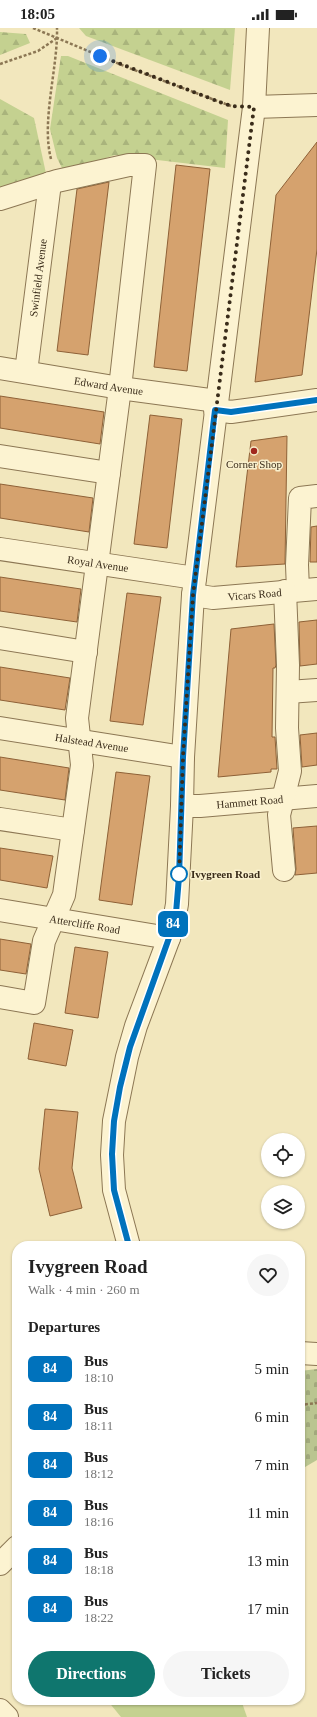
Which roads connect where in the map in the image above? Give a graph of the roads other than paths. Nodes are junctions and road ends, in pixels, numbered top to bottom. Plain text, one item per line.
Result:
1 (258, 28) edge
2 (317, 105) edge
3 (254, 107) junction
4 (51, 174) junction
5 (0, 199) edge
6 (0, 368) edge
7 (26, 372) junction
8 (120, 388) junction
9 (317, 400) edge
10 (216, 405) junction
11 (0, 456) edge
12 (110, 474) junction
13 (317, 496) edge
14 (0, 550) edge
15 (98, 565) junction
16 (194, 586) junction
17 (300, 590) edge
18 (0, 638) edge
19 (86, 652) junction
20 (317, 690) edge
21 (288, 692) junction
22 (0, 728) edge
23 (80, 741) junction
24 (183, 757) junction
25 (317, 796) edge
26 (283, 799) junction
27 (182, 806) junction
28 (0, 818) edge
29 (73, 830) junction
30 (284, 870) dead end
31 (0, 910) edge
32 (54, 919) junction
33 (169, 938) junction
34 (0, 997) edge
35 (128, 1241) edge
36 (305, 1353) edge
37 (317, 1354) edge
38 (12, 1552) edge
39 (0, 1564) edge
40 (0, 1710) edge
41 (7, 1717) edge

1 - 3 street
2 - 3 street
3 - 10 street
4 - 5 street
4 - 7 street, Swinfield Avenue
4 - 8 street
6 - 7 street, Edward Avenue
7 - 8 street, Edward Avenue
8 - 10 street, Edward Avenue
8 - 12 street
9 - 10 street, Edward Avenue
10 - 16 street
11 - 12 street
12 - 15 street
13 - 17 street
14 - 15 street, Royal Avenue
15 - 16 street, Royal Avenue
15 - 19 street
16 - 17 street, Vicars Road
16 - 24 street
17 - 21 street
18 - 19 street
19 - 23 street
20 - 21 street
21 - 26 street
22 - 23 street, Halstead Avenue
23 - 24 street, Halstead Avenue
23 - 29 street
24 - 27 street
25 - 26 street, Hammett Road
26 - 27 street, Hammett Road
26 - 30 street
27 - 33 street
28 - 29 street
29 - 32 street
31 - 32 street, Attercliffe Road
32 - 33 street, Attercliffe Road
32 - 34 street
33 - 35 street
36 - 37 street
38 - 39 street
40 - 41 street

